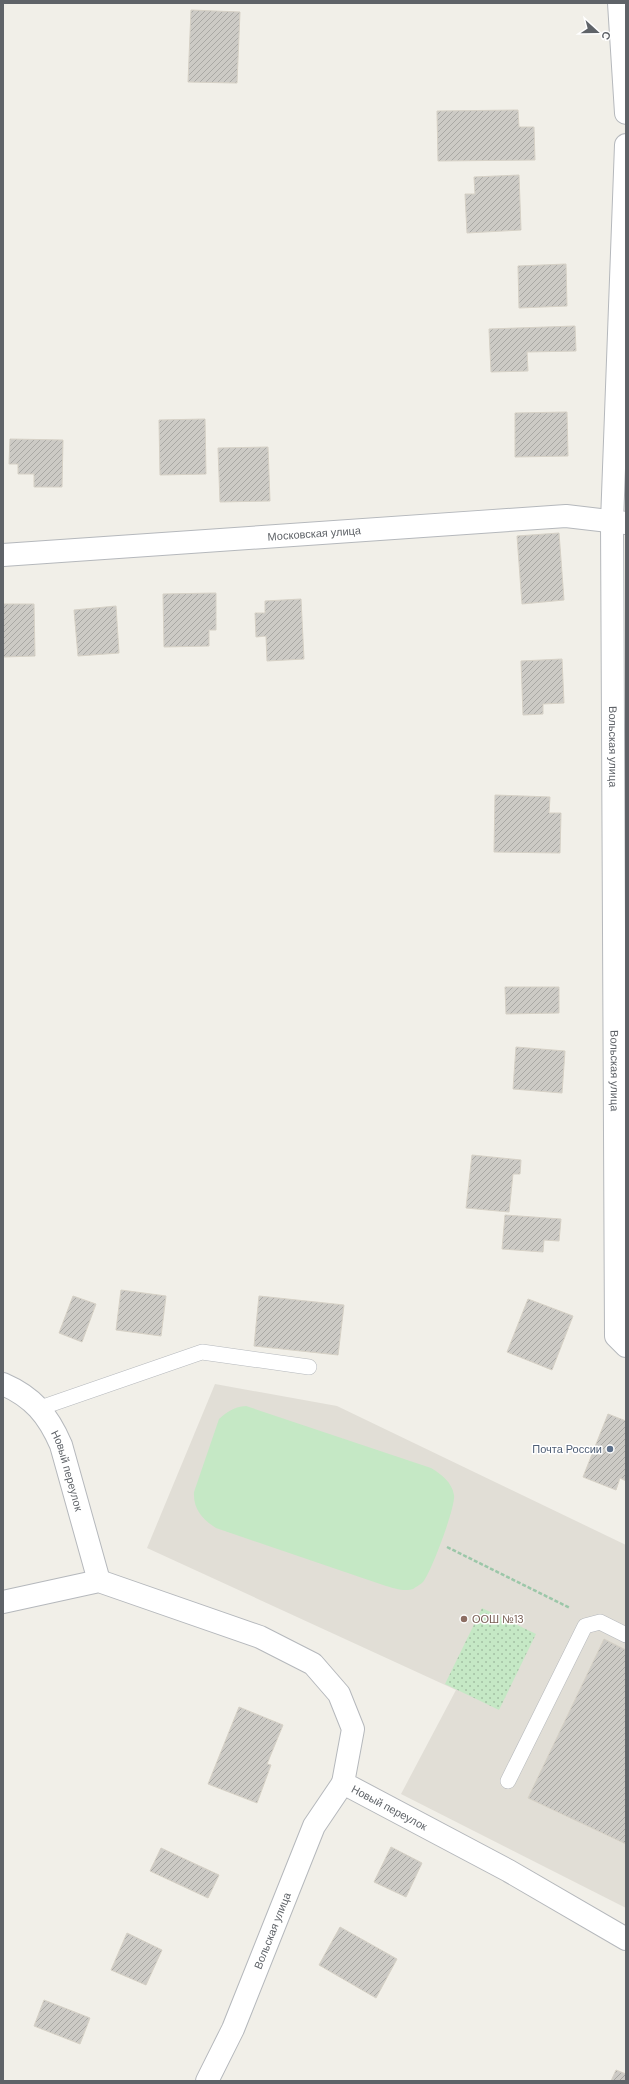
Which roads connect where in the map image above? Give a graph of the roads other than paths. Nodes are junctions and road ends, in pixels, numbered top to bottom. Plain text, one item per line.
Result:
1 (620, 3) edge
2 (626, 113) edge
3 (626, 145) edge
4 (619, 522) edge
5 (3, 555) edge
6 (626, 1346) edge
7 (309, 1367) dead end
8 (3, 1384) edge
9 (40, 1408) junction
10 (99, 1581) junction
11 (3, 1602) edge
12 (626, 1635) edge
13 (508, 1781) dead end
14 (343, 1782) junction
15 (626, 1939) edge
16 (207, 2081) edge

1 - 2 street
3 - 4 street, Вольская улица
4 - 5 street, Московская улица
4 - 6 street, Вольская улица
7 - 9 lane
8 - 9 street, Новый переулок
9 - 10 street, Новый переулок
10 - 11 street
10 - 14 street, Новый переулок
12 - 13 lane
14 - 15 street, Новый переулок
14 - 16 street, Вольская улица

